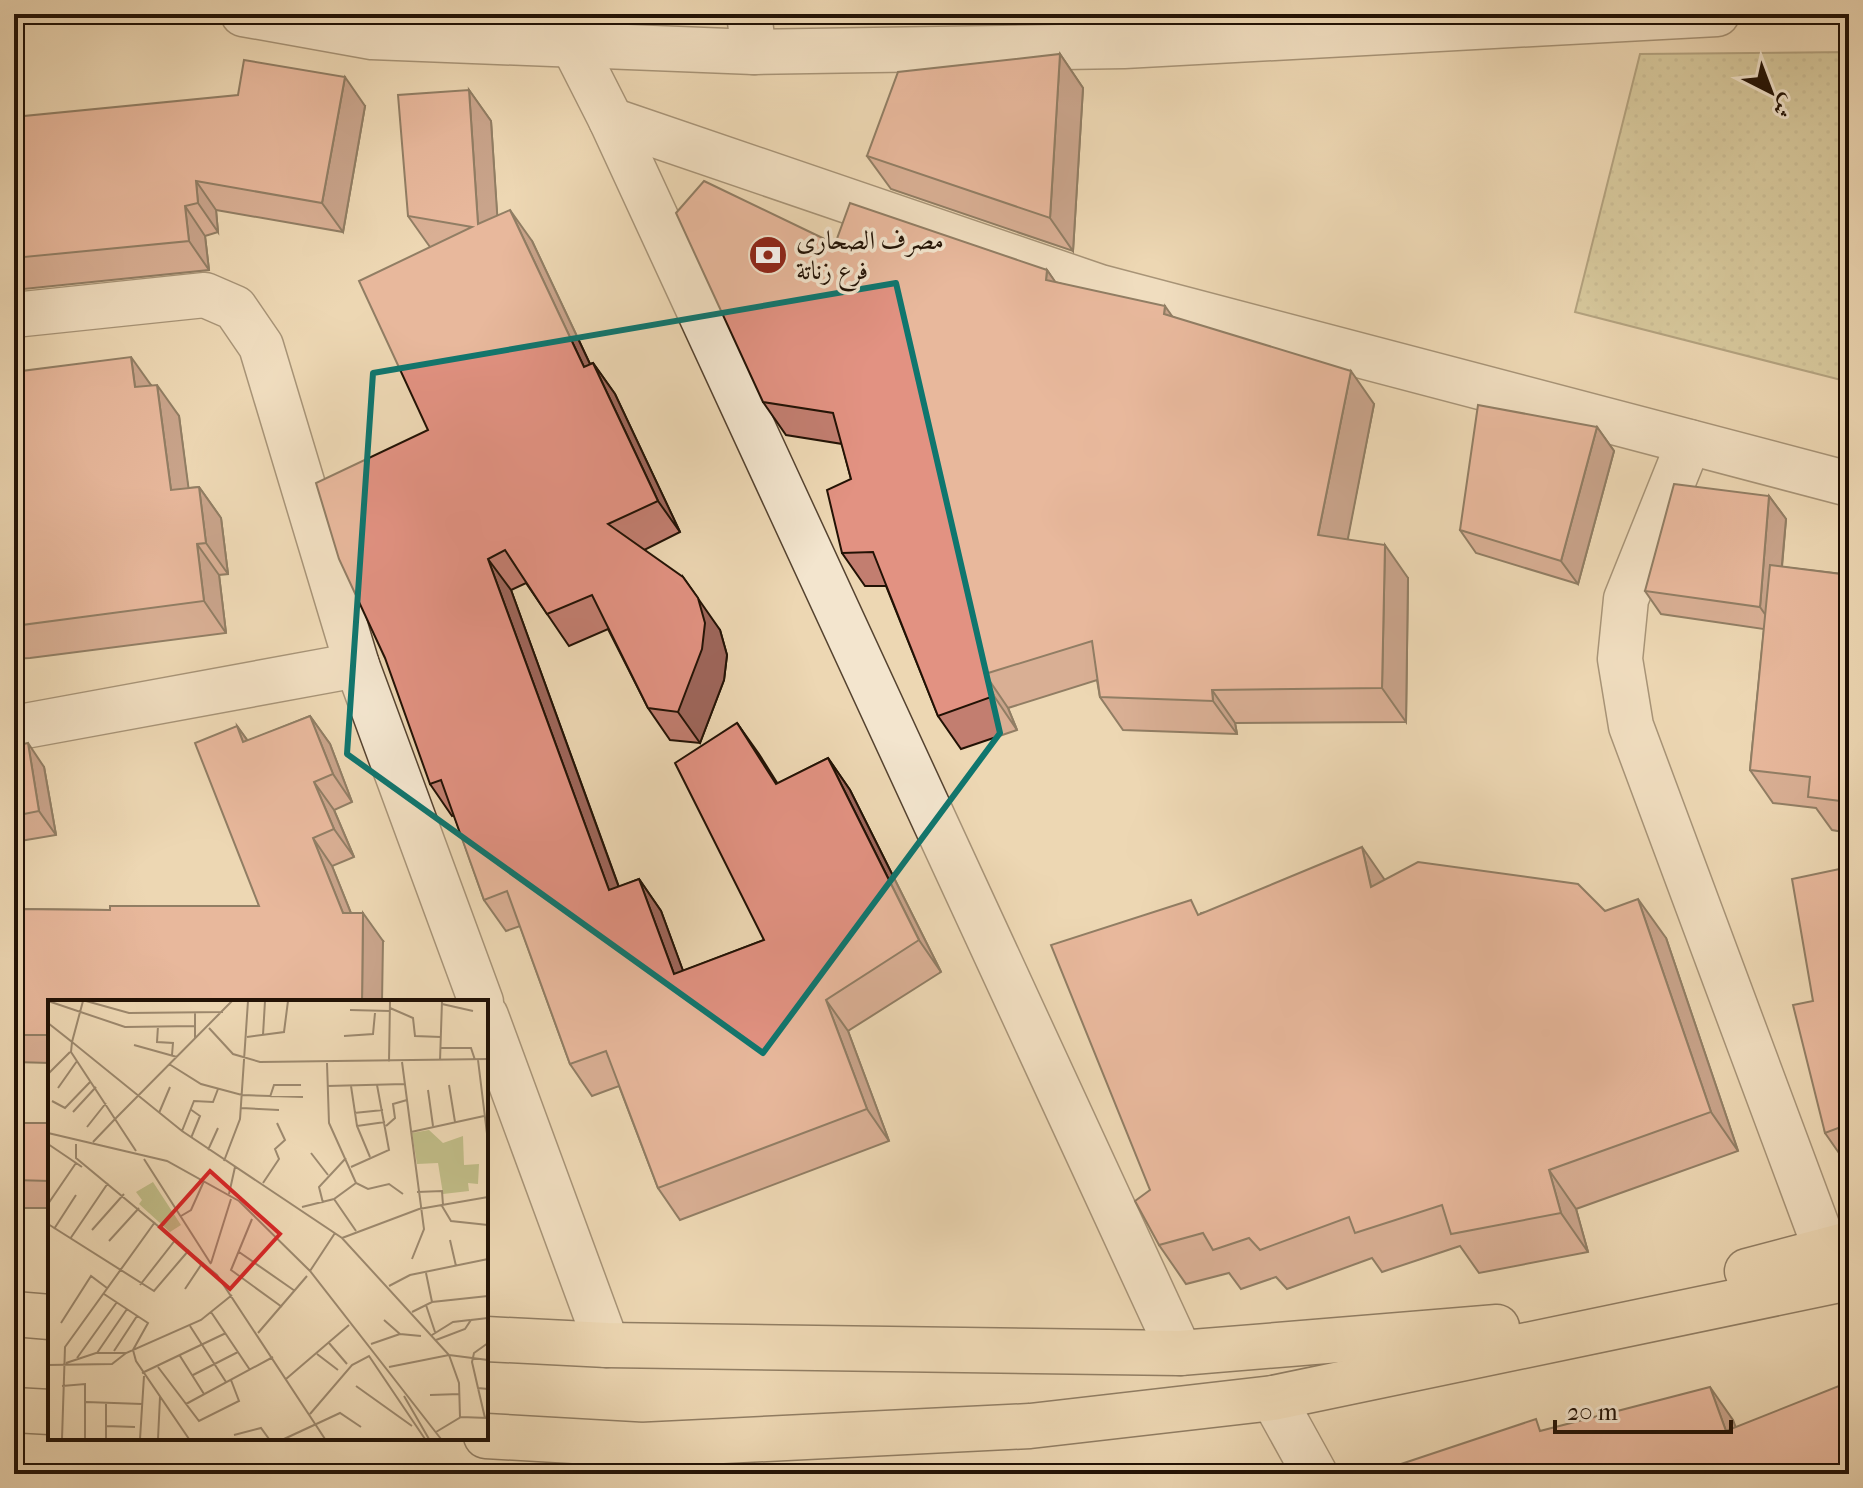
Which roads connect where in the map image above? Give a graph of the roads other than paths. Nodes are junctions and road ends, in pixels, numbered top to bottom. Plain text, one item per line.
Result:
1 (243, 14) edge
2 (1717, 14) edge
3 (1454, 21) edge
4 (1123, 30) edge
5 (751, 33) edge
6 (573, 45) junction
7 (611, 120) junction
8 (14, 315) edge
9 (1689, 442) junction
10 (1849, 484) edge
11 (357, 665) junction
12 (14, 728) edge
13 (480, 1000) edge
14 (488, 1021) edge
15 (1841, 1258) edge
16 (14, 1314) edge
17 (48, 1317) edge
18 (488, 1339) edge
19 (607, 1345) junction
20 (1180, 1353) junction
21 (1273, 1398) junction
22 (14, 1410) edge
23 (48, 1412) edge
24 (488, 1436) edge
25 (1315, 1474) edge

1 - 6 street
2 - 3 street
3 - 4 street
4 - 5 street
5 - 6 street
6 - 7 street
7 - 9 street
7 - 20 street
8 - 11 street
9 - 10 street
9 - 15 street
11 - 12 street
11 - 13 street
14 - 19 street
15 - 20 main road
15 - 21 main road
16 - 17 main road
18 - 19 main road
19 - 20 main road
21 - 24 main road
21 - 25 street
22 - 23 main road

